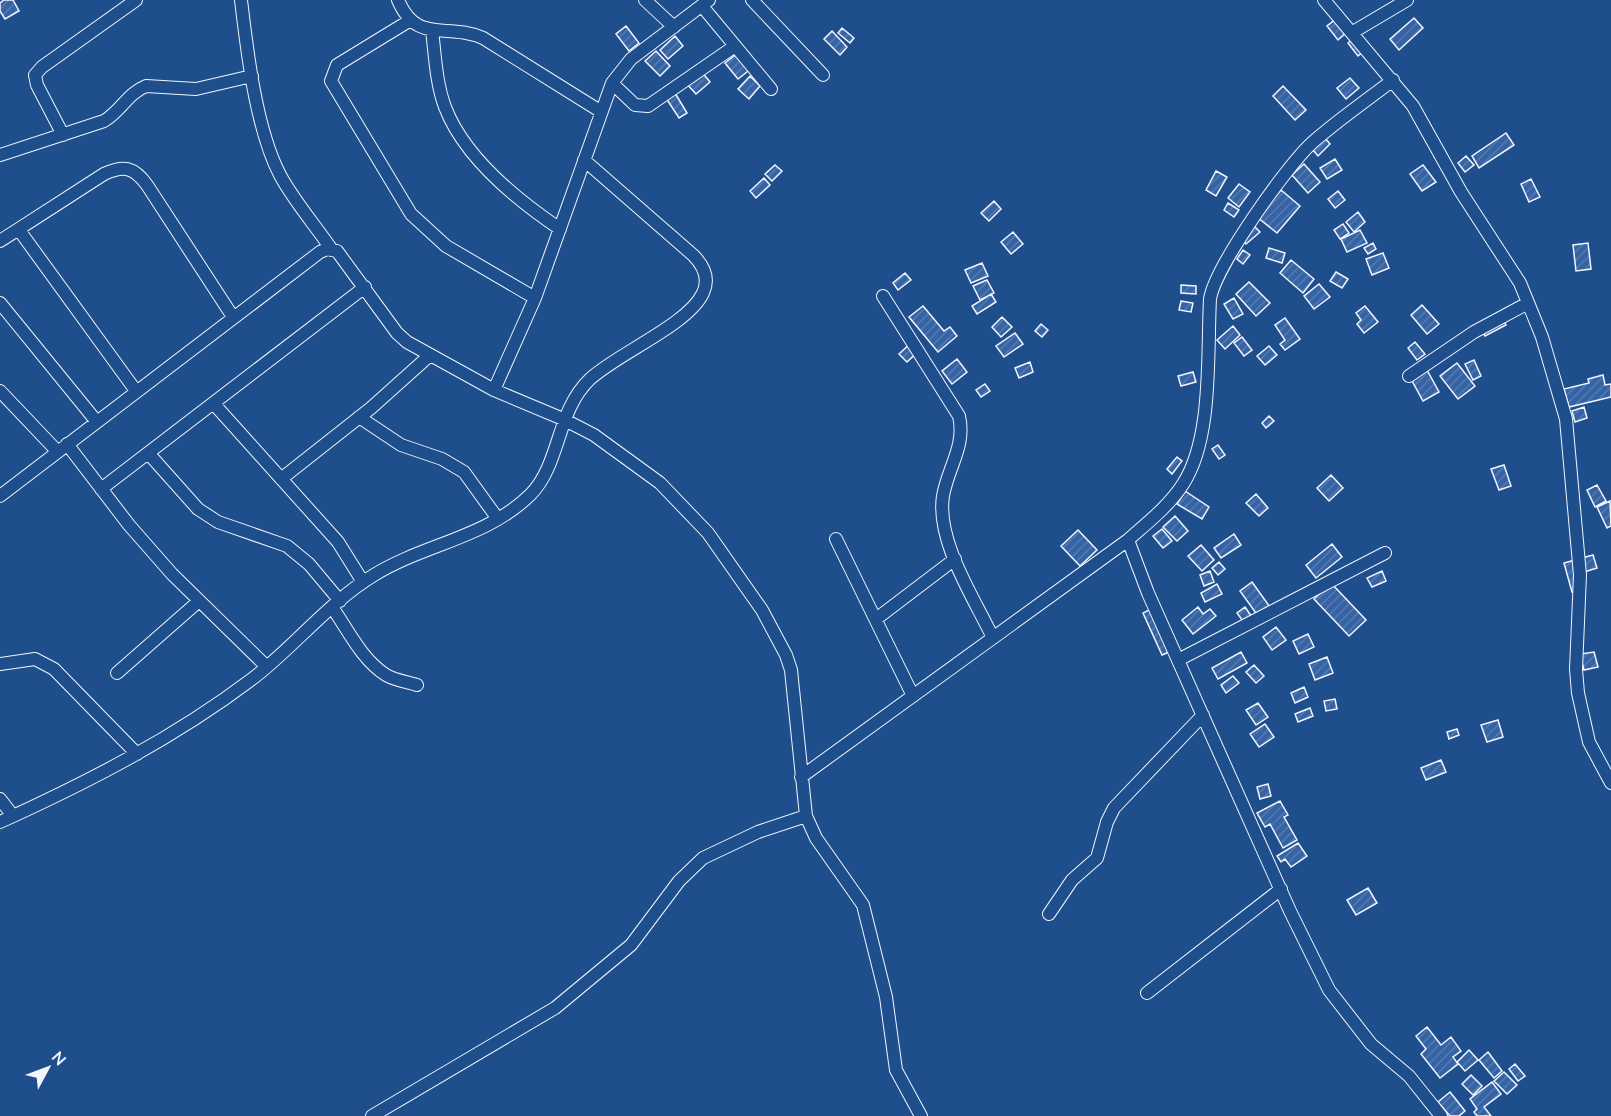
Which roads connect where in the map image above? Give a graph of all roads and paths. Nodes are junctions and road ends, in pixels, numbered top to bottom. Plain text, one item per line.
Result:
1 (136, 0) edge
2 (241, 0) edge
3 (398, 0) edge
4 (645, 0) edge
5 (752, 0) edge
6 (1324, 0) edge
7 (1407, 0) edge
8 (705, 3) edge
9 (409, 21) junction
10 (674, 27) junction
11 (432, 30) junction
12 (1353, 32) junction
13 (735, 46) junction
14 (823, 75) dead end
15 (252, 76) junction
16 (1394, 80) junction
17 (612, 83) junction
18 (771, 89) dead end
19 (600, 111) junction
20 (63, 135) junction
21 (0, 155) edge
22 (584, 160) junction
23 (560, 229) junction
24 (19, 230) junction
25 (0, 241) edge
26 (332, 250) junction
27 (365, 287) junction
28 (883, 296) dead end
29 (535, 298) junction
30 (0, 303) edge
31 (1528, 303) junction
32 (233, 317) junction
33 (429, 356) junction
34 (1409, 376) dead end
35 (494, 390) junction
36 (0, 391) edge
37 (136, 392) junction
38 (214, 404) junction
39 (359, 417) junction
40 (563, 419) junction
41 (97, 422) junction
42 (62, 448) junction
43 (149, 454) junction
44 (281, 479) junction
45 (101, 489) junction
46 (0, 496) edge
47 (498, 519) junction
48 (836, 539) dead end
49 (1128, 540) junction
50 (1385, 553) dead end
51 (955, 559) junction
52 (363, 582) junction
53 (199, 601) junction
54 (336, 604) junction
55 (876, 619) junction
56 (993, 638) junction
57 (1178, 660) junction
58 (0, 664) edge
59 (267, 666) junction
60 (117, 673) dead end
61 (417, 685) dead end
62 (912, 696) junction
63 (1203, 715) junction
64 (137, 754) junction
65 (801, 777) junction
66 (1611, 783) edge
67 (0, 799) edge
68 (13, 816) junction
69 (806, 816) junction
70 (0, 822) edge
71 (1281, 889) junction
72 (1049, 914) dead end
73 (1147, 993) dead end
74 (372, 1116) edge
75 (921, 1116) edge
76 (1441, 1116) edge

1 - 20 street
2 - 15 street
3 - 9 street
4 - 10 street
5 - 14 street
6 - 12 street
7 - 12 street
8 - 10 street
8 - 13 street
9 - 11 street
9 - 29 street
10 - 17 street
11 - 19 street
11 - 23 street
12 - 16 street
13 - 17 street
13 - 18 street
15 - 20 street
15 - 26 street
16 - 31 street
16 - 49 street
17 - 19 street
19 - 22 street
20 - 21 street
22 - 23 street
22 - 40 street
23 - 29 street
24 - 25 street
24 - 32 street
24 - 37 street
26 - 27 street
26 - 32 street
27 - 33 street
27 - 38 street
28 - 51 street
29 - 35 street
30 - 41 street
31 - 34 street
31 - 66 street
32 - 37 street
33 - 35 street
33 - 39 street
35 - 40 street
36 - 42 street
37 - 41 street
38 - 43 street
38 - 44 street
39 - 44 street
39 - 47 street
40 - 47 street
40 - 65 street
41 - 42 street
42 - 45 street
42 - 46 street
43 - 45 street
43 - 54 street
44 - 52 street
45 - 53 street
47 - 52 street
48 - 55 street
49 - 56 street
49 - 57 street
50 - 57 street
51 - 55 street
51 - 56 street
52 - 54 street
53 - 59 street
53 - 60 street
54 - 59 street
54 - 61 street
55 - 62 street
56 - 62 street
57 - 63 street
58 - 64 street
59 - 64 street
62 - 65 street
63 - 71 street
63 - 72 street
64 - 68 street
65 - 69 street
67 - 68 street
68 - 70 street
69 - 74 street
69 - 75 street
71 - 73 street
71 - 76 street

